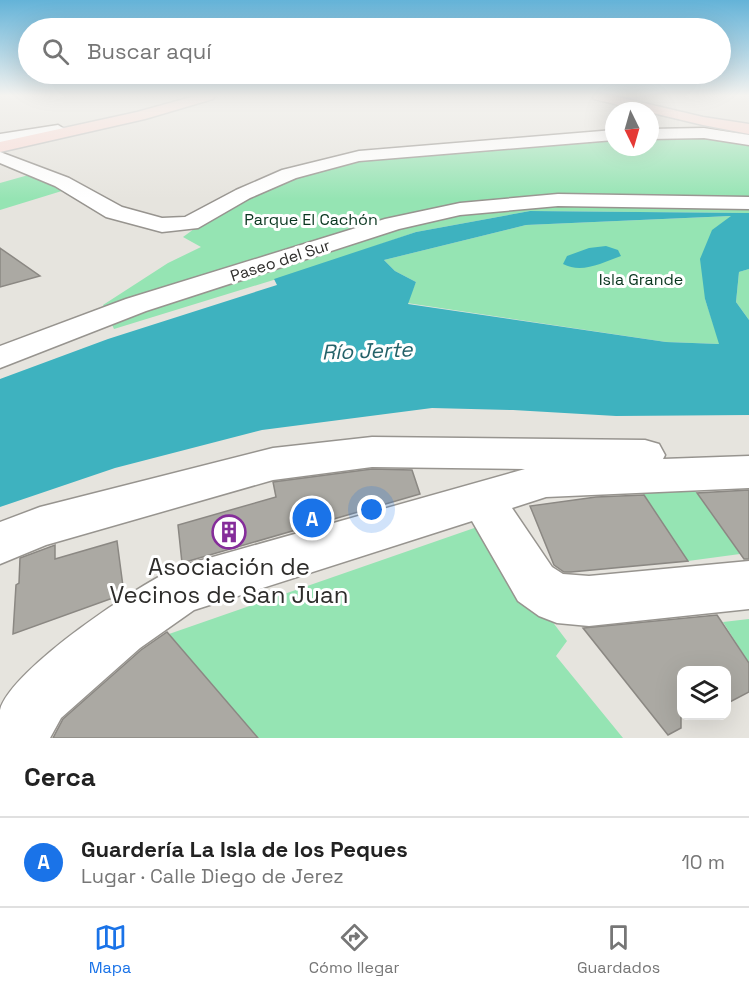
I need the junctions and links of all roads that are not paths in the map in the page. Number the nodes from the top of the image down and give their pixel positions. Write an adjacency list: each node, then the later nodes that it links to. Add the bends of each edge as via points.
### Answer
1 (57, 130): 6 (street)
2 (76, 130): 6 (street, via 10,153)
3 (659, 134): 5 (street, via 704,133)
4 (605, 136): 6 (street, via 359,156 289,174 199,219 176,225 114,212)
5 (749, 140)
6 (2, 149)
7 (749, 203): 8 (street, Paseo del Sur, via 558,200 460,209 393,224 136,305)
8 (0, 358)
9 (749, 457): 12 (street, via 372,452 273,465 40,527)
10 (749, 472): 11 (street, via 546,480)
11 (482, 499): 13 (street, via 535,584 557,598 589,601); 14 (street, via 181,590 121,629 41,698)
12 (0, 543)
13 (749, 585)
14 (17, 738)

